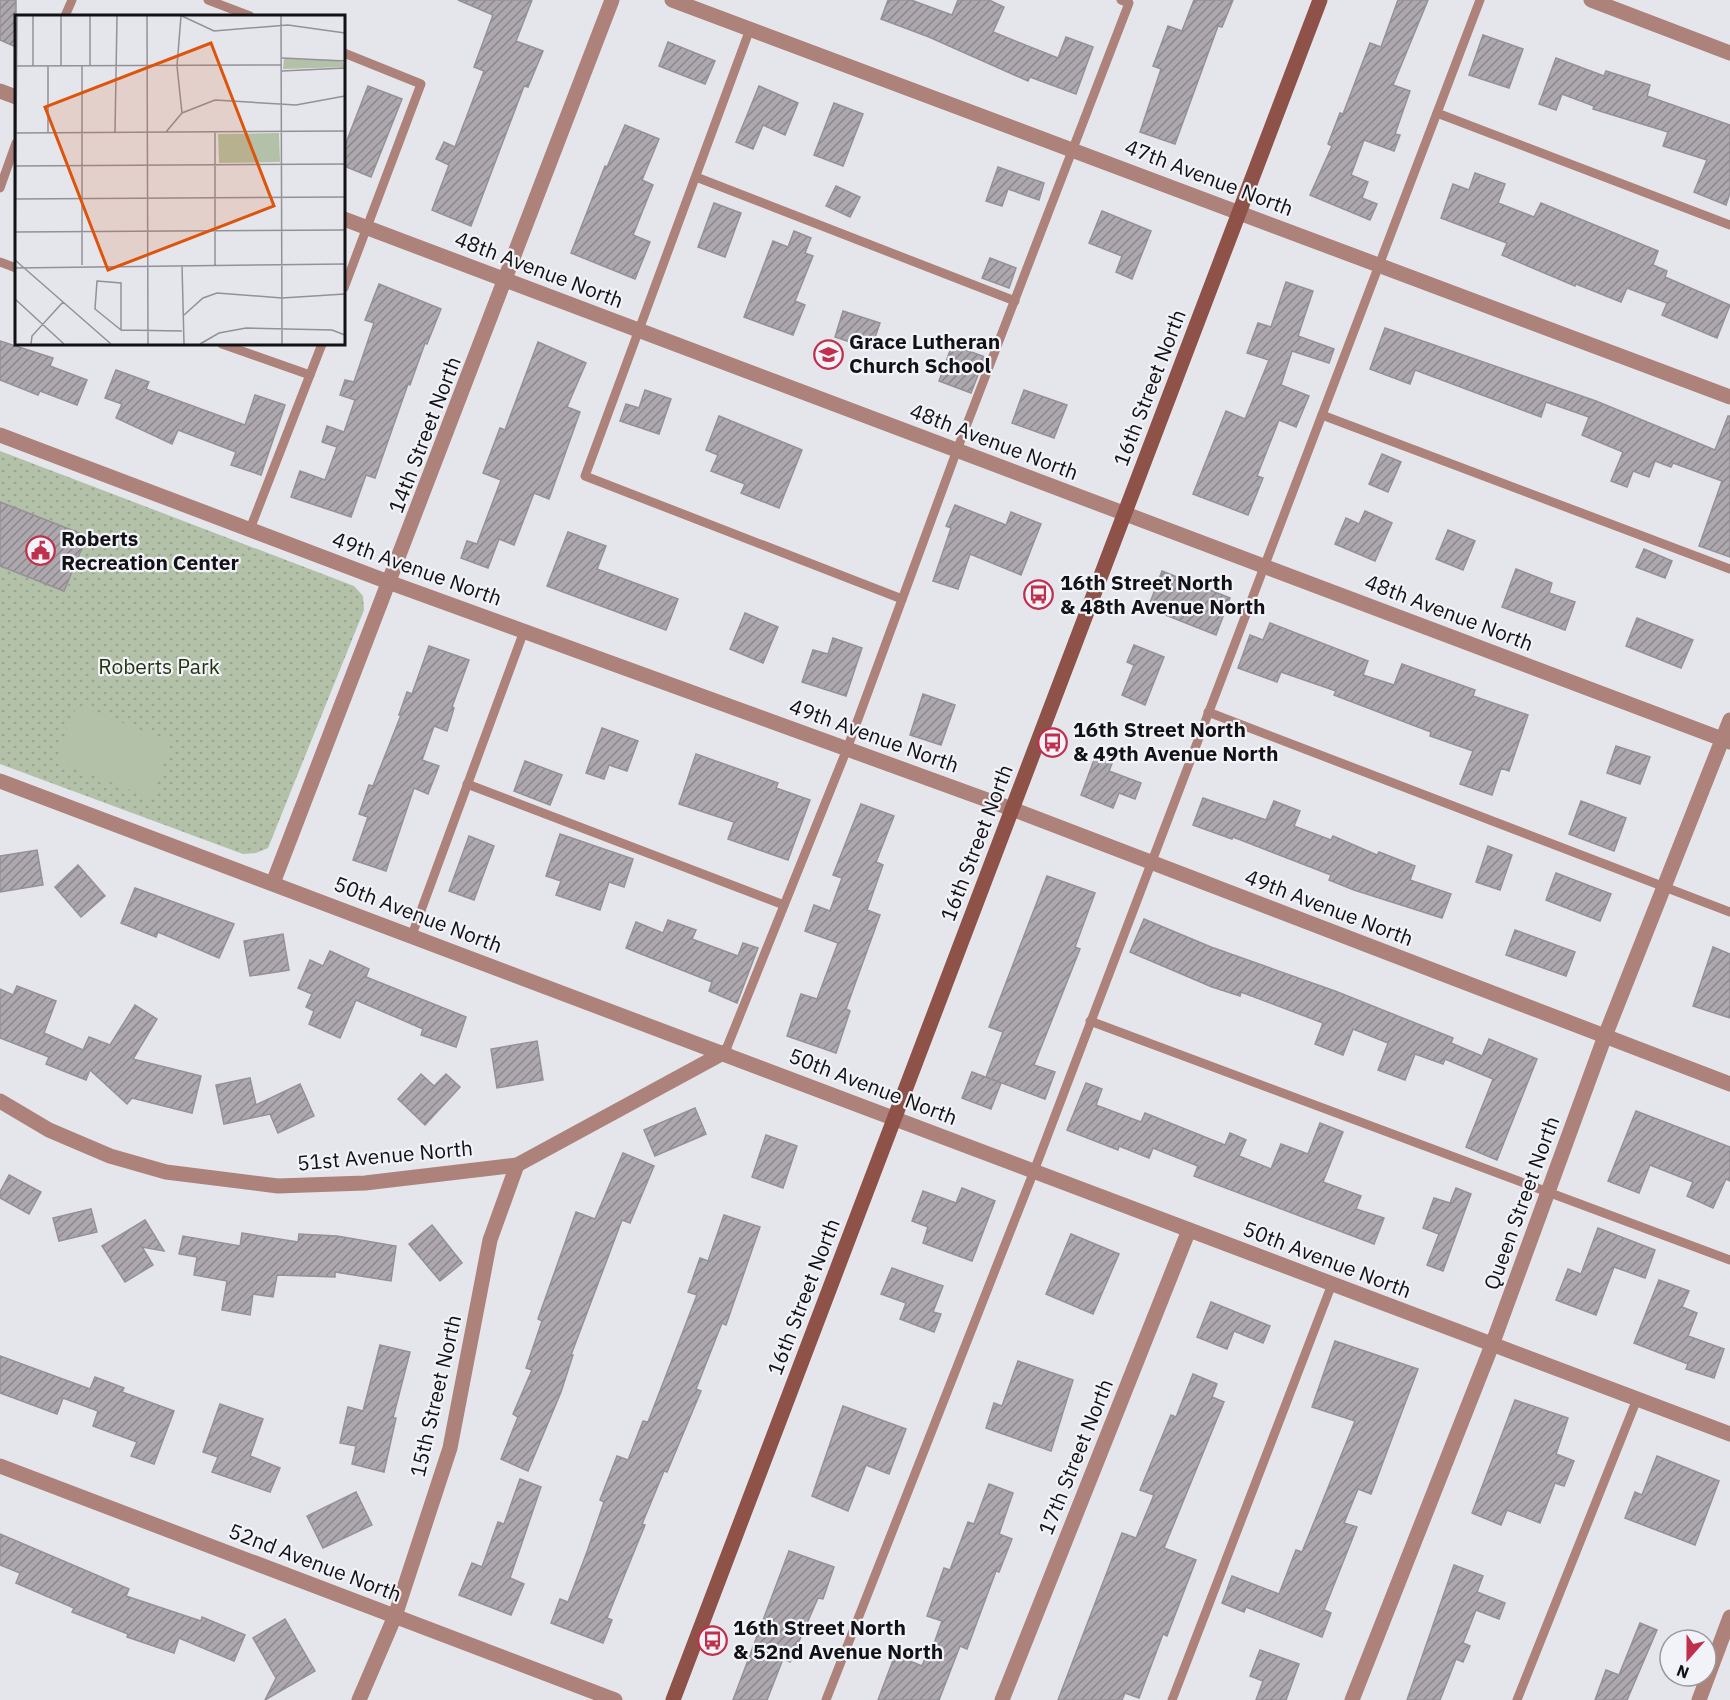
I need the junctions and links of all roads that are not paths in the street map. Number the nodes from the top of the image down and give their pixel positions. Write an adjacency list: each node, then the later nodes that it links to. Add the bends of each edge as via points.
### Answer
1 (72, 0): 9 (lane)
2 (208, 0): 10 (lane)
3 (612, 0): 28 (street, 14th Street North)
4 (672, 0): 11 (street, 47th Avenue North)
5 (1121, 0): 18 (lane, via 1129,3)
6 (1320, 0): 21 (street, 16th Street North)
7 (1480, 0): 16 (lane)
8 (1591, 0): 13 (street)
9 (65, 15)
10 (247, 15)
11 (750, 29): 18 (street, 47th Avenue North); 19 (lane)
12 (345, 53): 24 (lane, via 421,84)
13 (1730, 53)
14 (0, 91): 15 (street)
15 (15, 97)
16 (1437, 113): 23 (lane); 26 (lane)
17 (15, 146): 20 (lane)
18 (1074, 150): 21 (street, 47th Avenue North); 30 (lane)
19 (696, 177): 30 (lane); 31 (lane)
20 (0, 188)
21 (1239, 212): 26 (street, 47th Avenue North); 39 (street, 16th Street North)
22 (345, 219): 24 (street, 48th Avenue North)
23 (1730, 225)
24 (367, 228): 28 (street, 48th Avenue North); 29 (lane)
25 (0, 262): 27 (lane)
26 (1378, 264): 35 (street, 47th Avenue North); 36 (lane)
27 (15, 268)
28 (506, 280): 31 (street, 48th Avenue North); 43 (street, 14th Street North)
29 (345, 285)
30 (1015, 301): 38 (lane)
31 (639, 330): 38 (street, 48th Avenue North); 44 (lane, via 585,476)
32 (225, 345): 34 (lane)
33 (322, 345): 34 (lane)
34 (310, 375): 40 (lane)
35 (1730, 397)
36 (1322, 415): 41 (lane); 42 (lane)
37 (0, 435): 40 (street, 49th Avenue North)
38 (957, 450): 39 (street, 48th Avenue North); 44 (lane)
39 (1125, 513): 41 (street, 48th Avenue North); 52 (street, 16th Street North)
40 (250, 529): 43 (street, 49th Avenue North)
41 (1264, 566): 46 (lane); 48 (street, 48th Avenue North)
42 (1730, 569)
43 (391, 583): 45 (street, 49th Avenue North); 54 (street, 14th Street North)
44 (902, 599): 49 (lane)
45 (524, 631): 49 (street, 49th Avenue North); 51 (lane)
46 (1208, 712): 53 (lane); 55 (lane)
47 (1730, 720): 48 (street, Queen Street North)
48 (1726, 741): 55 (street, Queen Street North)
49 (847, 749): 52 (street, 49th Avenue North); 56 (lane)
50 (0, 781): 54 (street, 50th Avenue North)
51 (467, 784): 56 (lane); 58 (lane)
52 (1012, 809): 53 (street, 49th Avenue North); 64 (street, 16th Street North)
53 (1151, 862): 59 (lane); 60 (street, 49th Avenue North)
54 (273, 883): 58 (street, 50th Avenue North)
55 (1664, 887): 57 (lane); 60 (street, Queen Street North)
56 (784, 905): 61 (lane)
57 (1730, 912)
58 (412, 935): 61 (street, 50th Avenue North)
59 (1090, 1021): 66 (lane); 67 (lane)
60 (1605, 1036): 62 (street, 49th Avenue North); 67 (street, Queen Street North)
61 (725, 1053): 64 (street, 50th Avenue North); 65 (street, 51st Avenue North)
62 (1730, 1084)
63 (0, 1101): 65 (street, 51st Avenue North, via 49,1130 110,1156 166,1172 278,1186 365,1183)
64 (895, 1117): 66 (street, 50th Avenue North); 79 (street, 16th Street North)
65 (517, 1165): 75 (street, 15th Street North, via 490,1240 450,1448)
66 (1034, 1171): 68 (street, 50th Avenue North); 80 (lane)
67 (1548, 1191): 69 (lane); 71 (street, Queen Street North)
68 (1189, 1230): 70 (street, 50th Avenue North); 81 (street, 17th Street North)
69 (1730, 1260)
70 (1332, 1284): 71 (street, 50th Avenue North); 82 (lane)
71 (1492, 1345): 72 (street, 50th Avenue North); 83 (street, Queen Street North)
72 (1637, 1399): 73 (street, 50th Avenue North); 84 (lane)
73 (1730, 1434)
74 (0, 1466): 75 (street, 52nd Avenue North)
75 (395, 1616): 77 (street, 15th Street North); 78 (street, 52nd Avenue North)
76 (1730, 1617): 85 (street)
77 (359, 1700)
78 (615, 1700)
79 (673, 1700)
80 (826, 1700)
81 (1002, 1700)
82 (1172, 1700)
83 (1352, 1700)
84 (1517, 1700)
85 (1699, 1700)

